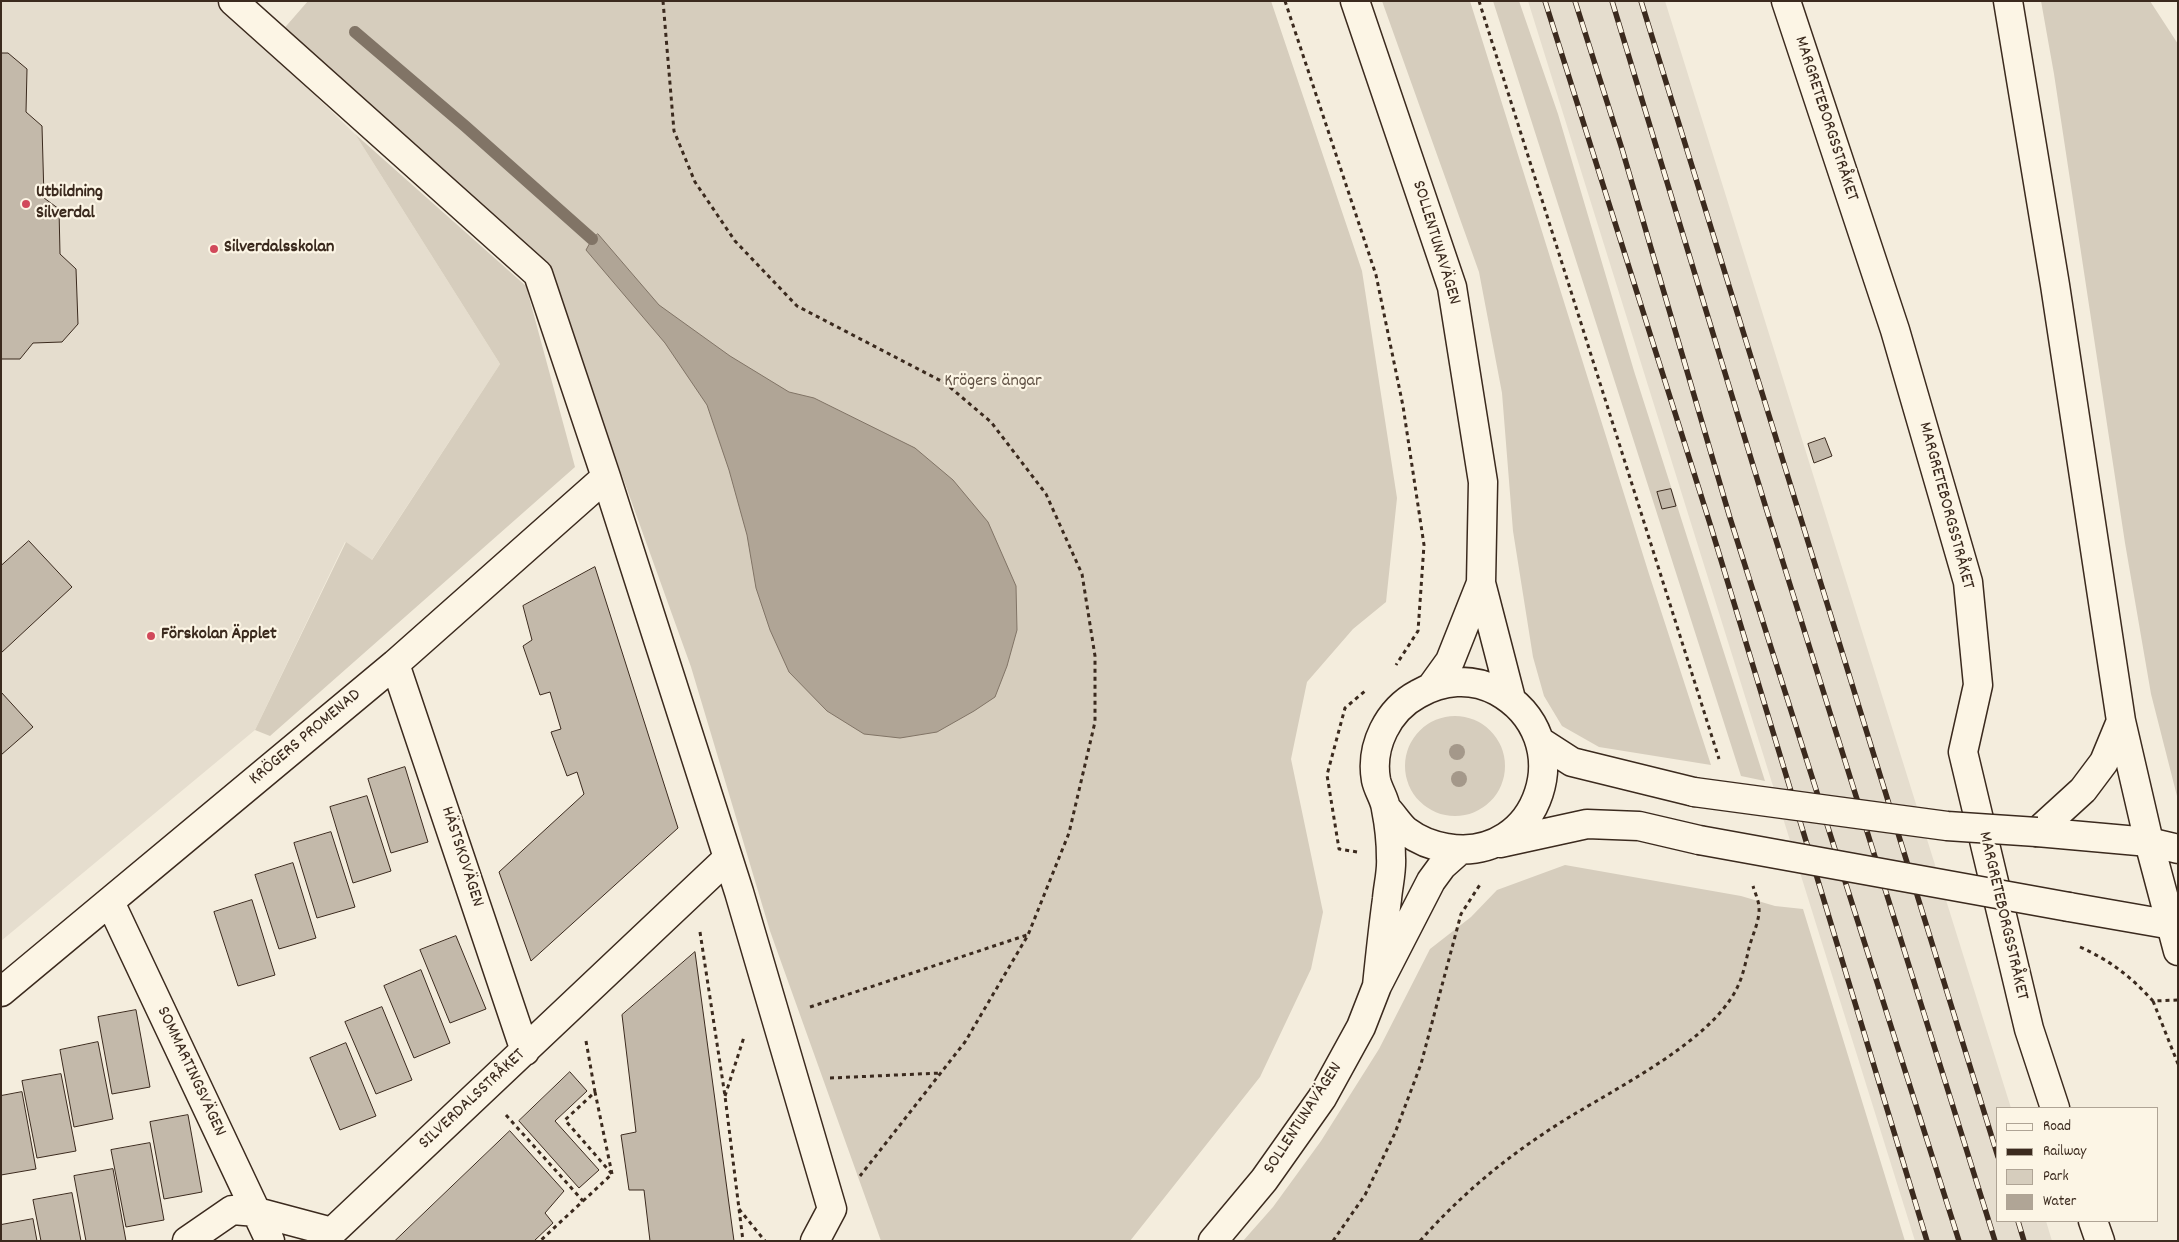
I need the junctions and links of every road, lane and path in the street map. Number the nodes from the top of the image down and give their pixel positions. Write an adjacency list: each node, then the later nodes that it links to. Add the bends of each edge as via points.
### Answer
1 (233, 1): 8 (main road, via 538,274)
2 (663, 1): 31 (path, via 674,131 696,182 735,241 797,306 945,384 991,422 1046,494 1082,574 1095,656 1095,722 1070,833)
3 (1285, 1): 11 (path, via 1376,275 1403,406 1424,545 1418,631)
4 (1355, 1): 9 (main road, SOLLENTUNAVÄGEN, via 1452,287 1482,482)
5 (1479, 1): 17 (path)
6 (1786, 1): 45 (main road, MARGRETEBORGSSTRÅKET, via 1895,330 1968,582 1978,685 1963,752 2029,1030)
7 (2008, 1): 15 (main road, via 2055,285)
8 (606, 477): 10 (main road, KRÖGERS PROMENAD); 25 (main road)
9 (1481, 583): 13 (main road, SOLLENTUNAVÄGEN, via 1450,661); 14 (main road, SOLLENTUNAVÄGEN)
10 (395, 664): 28 (main road, KRÖGERS PROMENAD); 40 (main road, HÄSTSKOVÄGEN)
11 (1394, 668)
12 (1373, 685): 23 (path, via 1345,708 1326,775 1338,849)
13 (1432, 686): 14 (main road, SOLLENTUNAVÄGEN, via 1462,681 1488,686); 18 (main road, SOLLENTUNAVÄGEN, via 1406,700 1387,722 1377,750 1376,780)
14 (1511, 699): 16 (main road, SOLLENTUNAVÄGEN, via 1529,718)
15 (2120, 721): 19 (main road, via 2104,762 2083,790); 20 (main road)
16 (1541, 742): 19 (main road, bridge, via 1572,762 1694,792 1947,826); 21 (main road, SOLLENTUNAVÄGEN, via 1544,767 1540,792 1529,815 1511,833)
17 (1720, 762)
18 (1386, 808): 24 (main road, SOLLENTUNAVÄGEN, via 1406,830 1431,845); 34 (main road, SOLLENTUNAVÄGEN, via 1391,859)
19 (2037, 832): 20 (main road)
20 (2149, 842): 22 (main road); 29 (main road)
21 (1489, 845): 24 (main road, SOLLENTUNAVÄGEN); 29 (main road, bridge, via 1587,824 1640,826 1699,840)
22 (2178, 849)
23 (1349, 850)
24 (1460, 850): 34 (main road, SOLLENTUNAVÄGEN, via 1431,881)
25 (728, 859): 38 (main road); 40 (main road, SILVERDALSSTRÅKET)
26 (1482, 881): 60 (path, via 1461,914 1421,1064 1395,1133 1365,1195)
27 (1752, 881): 61 (path, via 1759,909 1737,988 1718,1015 1682,1046 1546,1132 1493,1170 1447,1211)
28 (110, 902): 35 (main road, KRÖGERS PROMENAD); 51 (main road, SOMMARTINGSVÄGEN)
29 (2174, 925): 33 (main road)
30 (700, 929): 49 (path)
31 (1028, 935): 38 (path); 42 (path, via 965,1042)
32 (2073, 943): 37 (path, via 2104,958 2131,978)
33 (2178, 951)
34 (1377, 986): 59 (main road, SOLLENTUNAVÄGEN, via 1361,1027 1322,1098 1264,1180)
35 (1, 992)
36 (2178, 1000): 37 (path)
37 (2152, 1001): 41 (path)
38 (776, 1018): 43 (main road)
39 (584, 1036): 44 (path)
40 (525, 1051): 51 (main road, SILVERDALSSTRÅKET, via 332,1232)
41 (2178, 1064)
42 (942, 1073): 43 (path); 50 (path)
43 (794, 1080): 50 (main road)
44 (595, 1092): 47 (path); 47 (path, via 565,1120)
45 (2055, 1107)
46 (502, 1112): 48 (path)
47 (612, 1174): 48 (path)
48 (583, 1201): 55 (path)
49 (739, 1209): 56 (path); 57 (path)
50 (832, 1210): 58 (main road)
51 (257, 1212): 53 (main road, SILVERDALSSTRÅKET, via 232,1210); 54 (main road, SOMMARTINGSVÄGEN)
52 (2093, 1222): 62 (main road)
53 (187, 1241)
54 (270, 1241)
55 (540, 1241)
56 (743, 1241)
57 (765, 1241)
58 (816, 1241)
59 (1213, 1241)
60 (1333, 1241)
61 (1420, 1241)
62 (2100, 1241)

